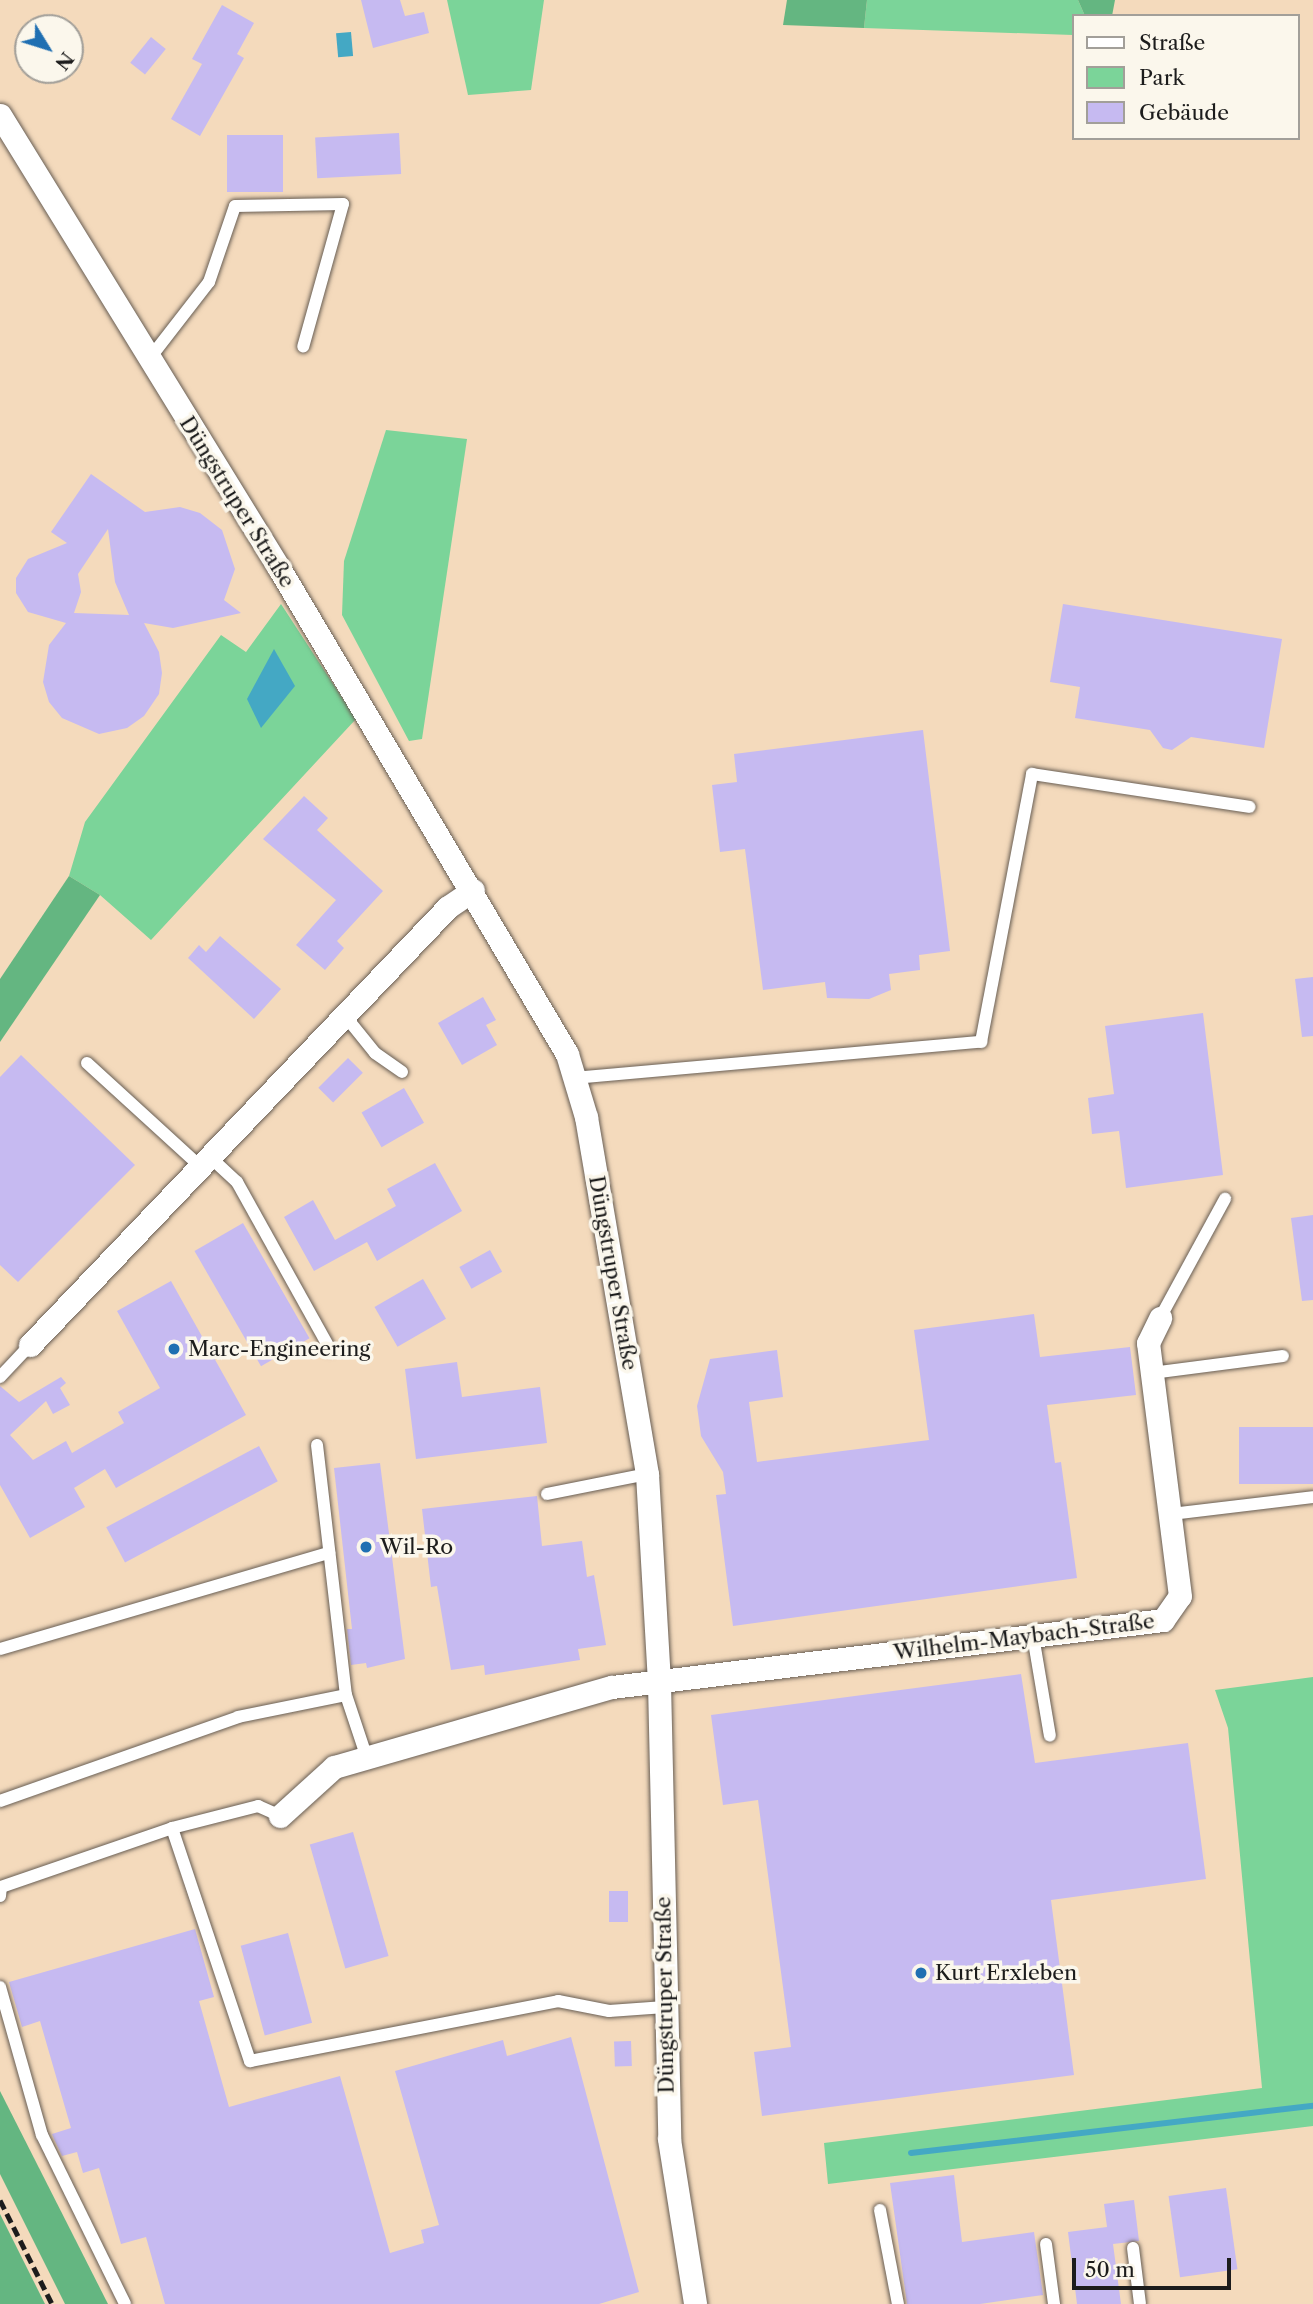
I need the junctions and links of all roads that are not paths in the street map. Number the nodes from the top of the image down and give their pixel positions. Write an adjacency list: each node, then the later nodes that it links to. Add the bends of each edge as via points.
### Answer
1 (0, 115): 3 (street, Düngstruper Straße)
2 (303, 347): 3 (lane, via 343,204 234,206 209,282)
3 (150, 358): 5 (street, Düngstruper Straße)
4 (1250, 807): 9 (lane, via 1032,774 981,1042)
5 (473, 890): 6 (street, via 448,906); 9 (street, Düngstruper Straße, via 567,1054)
6 (346, 1017): 8 (lane, via 375,1053); 10 (street)
7 (87, 1063): 10 (lane)
8 (402, 1072)
9 (574, 1078): 19 (street, Düngstruper Straße, via 591,1142)
10 (205, 1162): 13 (street); 14 (lane, via 237,1182)
11 (1225, 1199): 12 (lane)
12 (1160, 1318): 16 (street, Wilhelm-Maybach-Straße, via 1149,1343)
13 (30, 1345): 17 (lane)
14 (330, 1349)
15 (1283, 1356): 16 (lane)
16 (1152, 1373): 22 (street, Wilhelm-Maybach-Straße)
17 (0, 1377)
18 (317, 1445): 23 (lane)
19 (647, 1474): 20 (lane); 26 (street, Düngstruper Straße)
20 (547, 1494)
21 (1313, 1497): 22 (lane)
22 (1171, 1514): 24 (street, Wilhelm-Maybach-Straße, via 1180,1596 1163,1620)
23 (329, 1553): 25 (lane); 27 (lane)
24 (1033, 1636): 26 (street, Wilhelm-Maybach-Straße); 28 (lane)
25 (0, 1649)
26 (659, 1684): 29 (street, via 612,1687); 35 (street, Düngstruper Straße)
27 (346, 1695): 29 (lane); 30 (lane, via 237,1717)
28 (1050, 1736)
29 (367, 1758): 31 (street, via 334,1767)
30 (0, 1801)
31 (281, 1816): 32 (lane, via 258,1806)
32 (172, 1828): 33 (lane, via 1,1887); 35 (lane, via 250,2061 558,2001 609,2011)
33 (0, 1896)
34 (0, 1987): 39 (lane, via 42,2136)
35 (665, 2007): 40 (street, Düngstruper Straße, via 669,2139)
36 (880, 2210): 41 (lane)
37 (1046, 2244): 42 (lane)
38 (1133, 2248): 43 (lane)
39 (125, 2304)
40 (695, 2304)
41 (898, 2304)
42 (1054, 2304)
43 (1140, 2304)

